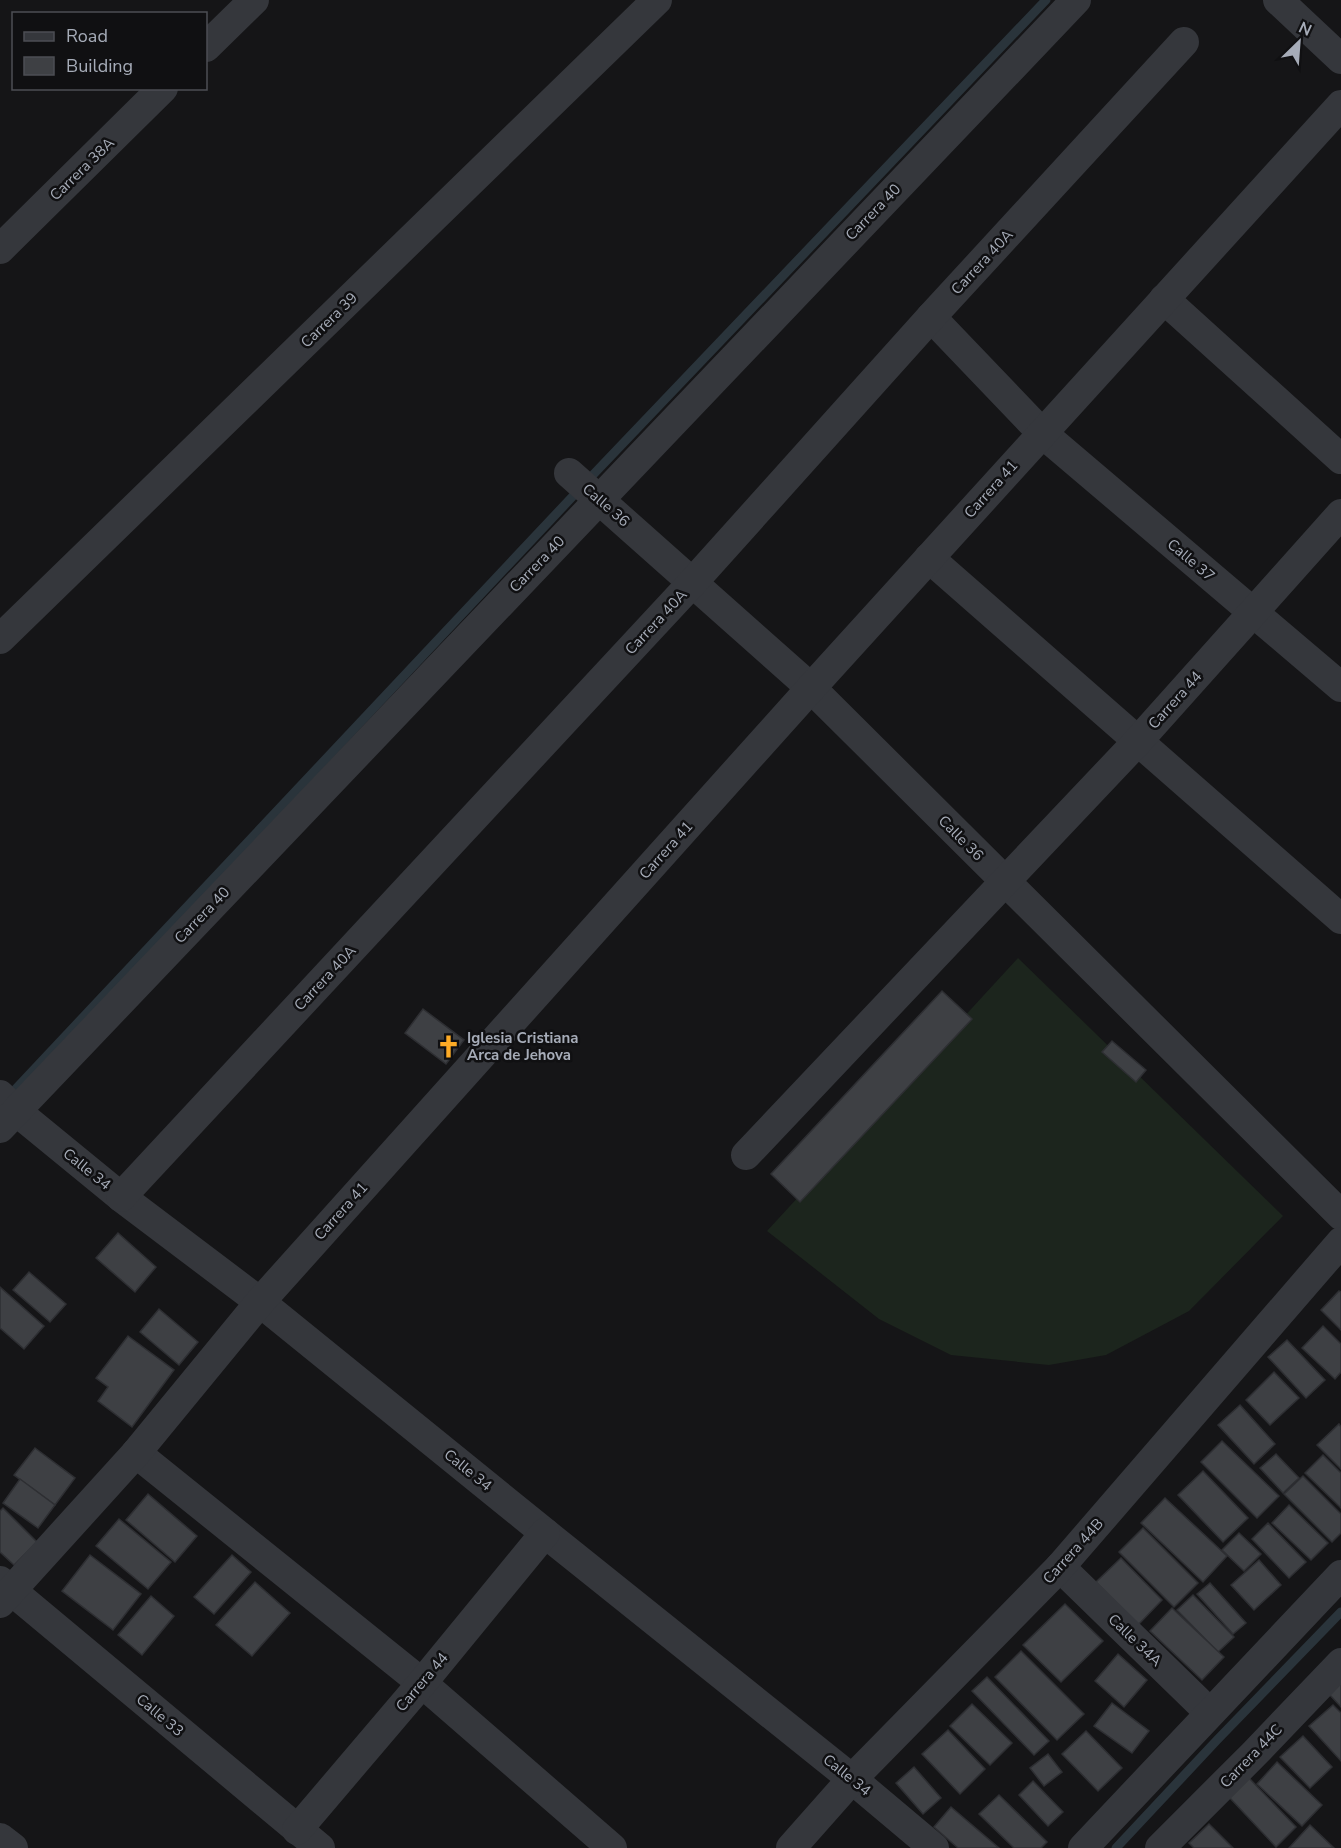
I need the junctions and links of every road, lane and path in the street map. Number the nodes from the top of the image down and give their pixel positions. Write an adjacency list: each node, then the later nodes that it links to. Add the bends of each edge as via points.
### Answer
1 (254, 0): 6 (street)
2 (657, 0): 20 (street, Carrera 39)
3 (1076, 0): 15 (street, Carrera 40)
4 (1278, 0): 7 (street)
5 (1184, 42): 12 (street, Carrera 40A)
6 (207, 46)
7 (1341, 59)
8 (162, 90): 10 (street, Carrera 38A)
9 (1341, 105): 11 (street, Carrera 41)
10 (0, 249)
11 (1164, 299): 13 (street, Carrera 41); 14 (street)
12 (931, 317): 13 (street, Calle 37); 18 (street, Carrera 40A)
13 (1042, 433): 17 (street, Carrera 41); 19 (street, Calle 37)
14 (1341, 459)
15 (583, 485): 18 (street, Calle 36); 26 (street, Carrera 40)
16 (1341, 514): 19 (street, Carrera 44)
17 (929, 558): 22 (street, Carrera 41); 23 (street)
18 (693, 582): 22 (street, Calle 36); 28 (street, Carrera 40A)
19 (1253, 614): 21 (street, Calle 37); 23 (street, Carrera 44)
20 (0, 639)
21 (1341, 687)
22 (811, 688): 24 (street, Calle 36); 31 (street, Carrera 41)
23 (1138, 741): 24 (street, Carrera 44); 25 (street)
24 (1006, 882): 27 (street, Carrera 44); 29 (street, Calle 36)
25 (1341, 919)
26 (7, 1110): 28 (street, Calle 34)
27 (746, 1155)
28 (121, 1197): 31 (street, Calle 34)
29 (1341, 1215)
30 (1341, 1242): 34 (street, Carrera 44B)
31 (260, 1302): 32 (street, Carrera 41); 33 (street, Calle 34)
32 (136, 1453): 36 (street, Carrera 41); 38 (street)
33 (545, 1533): 38 (street, Carrera 44); 40 (street, Calle 34)
34 (1060, 1567): 39 (street, Calle 34A); 40 (street, Carrera 44B)
35 (1341, 1575): 39 (street)
36 (4, 1591): 41 (street, Calle 33)
37 (1341, 1663): 49 (street, Carrera 44C)
38 (422, 1683): 41 (street, Carrera 44); 45 (street)
39 (1210, 1713): 48 (street)
40 (852, 1779): 46 (street, Carrera 44B); 47 (street, Calle 34)
41 (297, 1830): 44 (street, Calle 33)
42 (0, 1838): 43 (street)
43 (14, 1848)
44 (320, 1848)
45 (612, 1848)
46 (791, 1848)
47 (934, 1848)
48 (1083, 1848)
49 (1160, 1848)

